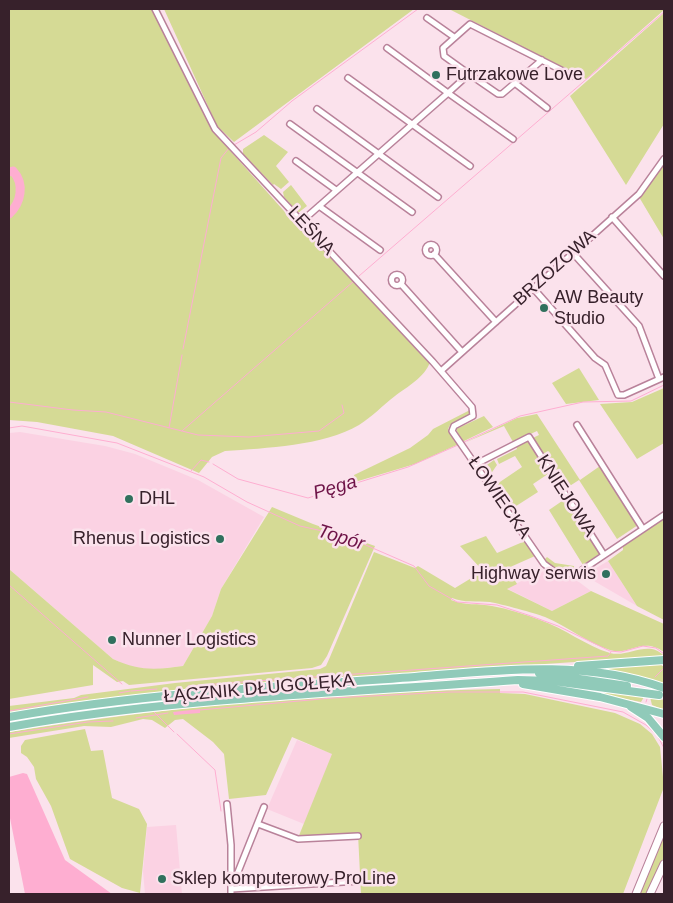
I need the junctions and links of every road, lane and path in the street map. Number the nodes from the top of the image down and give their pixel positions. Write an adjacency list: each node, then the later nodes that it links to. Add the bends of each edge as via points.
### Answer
1 (155, 9): 26 (street, LEŚNA, via 216,129)
2 (427, 18): 3 (street)
3 (454, 37): 5 (street, via 470,24); 6 (street, via 443,48 443,53)
4 (386, 48): 10 (street)
5 (542, 60): 7 (street); 9 (street)
6 (469, 74): 9 (street, via 498,94); 10 (street)
7 (573, 76)
8 (348, 78): 14 (street)
9 (516, 84): 11 (street)
10 (448, 92): 14 (street); 15 (street)
11 (547, 108)
12 (317, 109): 16 (street)
13 (290, 124): 20 (street)
14 (412, 124): 16 (street); 19 (street)
15 (513, 139)
16 (377, 153): 20 (street); 22 (street)
17 (664, 159): 25 (street, BRZOZOWA, via 638,194)
18 (296, 161): 21 (street)
19 (470, 166)
20 (356, 172): 21 (street); 24 (street)
21 (336, 190): 23 (street)
22 (438, 197)
23 (319, 206): 26 (street); 27 (street)
24 (412, 212)
25 (612, 217): 28 (street, BRZOZOWA); 30 (street)
26 (302, 221): 35 (street, LEŚNA)
27 (380, 250)
28 (572, 252): 32 (street, BRZOZOWA); 36 (street, via 639,326)
29 (434, 254): 33 (street)
30 (664, 276)
31 (401, 284): 34 (street)
32 (533, 288): 33 (street, BRZOZOWA); 36 (street, via 602,362 620,395)
33 (496, 322): 34 (street, BRZOZOWA)
34 (462, 352): 35 (street, BRZOZOWA)
35 (440, 371): 38 (street, LEŚNA, via 474,411 471,418)
36 (662, 378)
37 (577, 425): 41 (street)
38 (452, 429): 39 (street, ŁOWIECKA)
39 (476, 464): 42 (street, ŁOWIECKA, via 544,564 556,572 576,574); 42 (street, KNIEJOWA, via 529,437)
40 (664, 515): 41 (street)
41 (643, 529): 42 (street)
42 (604, 555)
43 (664, 660): 44 (main road)
44 (551, 669): 45 (main road); 47 (main road, via 601,672)
45 (510, 672): 48 (main road, via 594,680); 51 (main road, ŁĄCZNIK DŁUGOŁĘKA, via 196,692)
46 (492, 682): 48 (main road, via 553,681); 49 (main road, via 538,686); 52 (main road, ŁĄCZNIK DŁUGOŁĘKA, via 189,702)
47 (664, 688)
48 (662, 696)
49 (623, 703): 50 (main road); 53 (main road, via 648,718)
50 (664, 714)
51 (9, 717)
52 (9, 727)
53 (664, 737)
54 (227, 804): 61 (street)
55 (264, 807): 56 (street)
56 (258, 824): 58 (street, via 298,839); 61 (street)
57 (664, 826): 62 (main road)
58 (358, 836)
59 (664, 864): 63 (main road)
60 (359, 882): 61 (street)
61 (232, 889)
62 (636, 894)
63 (650, 894)

